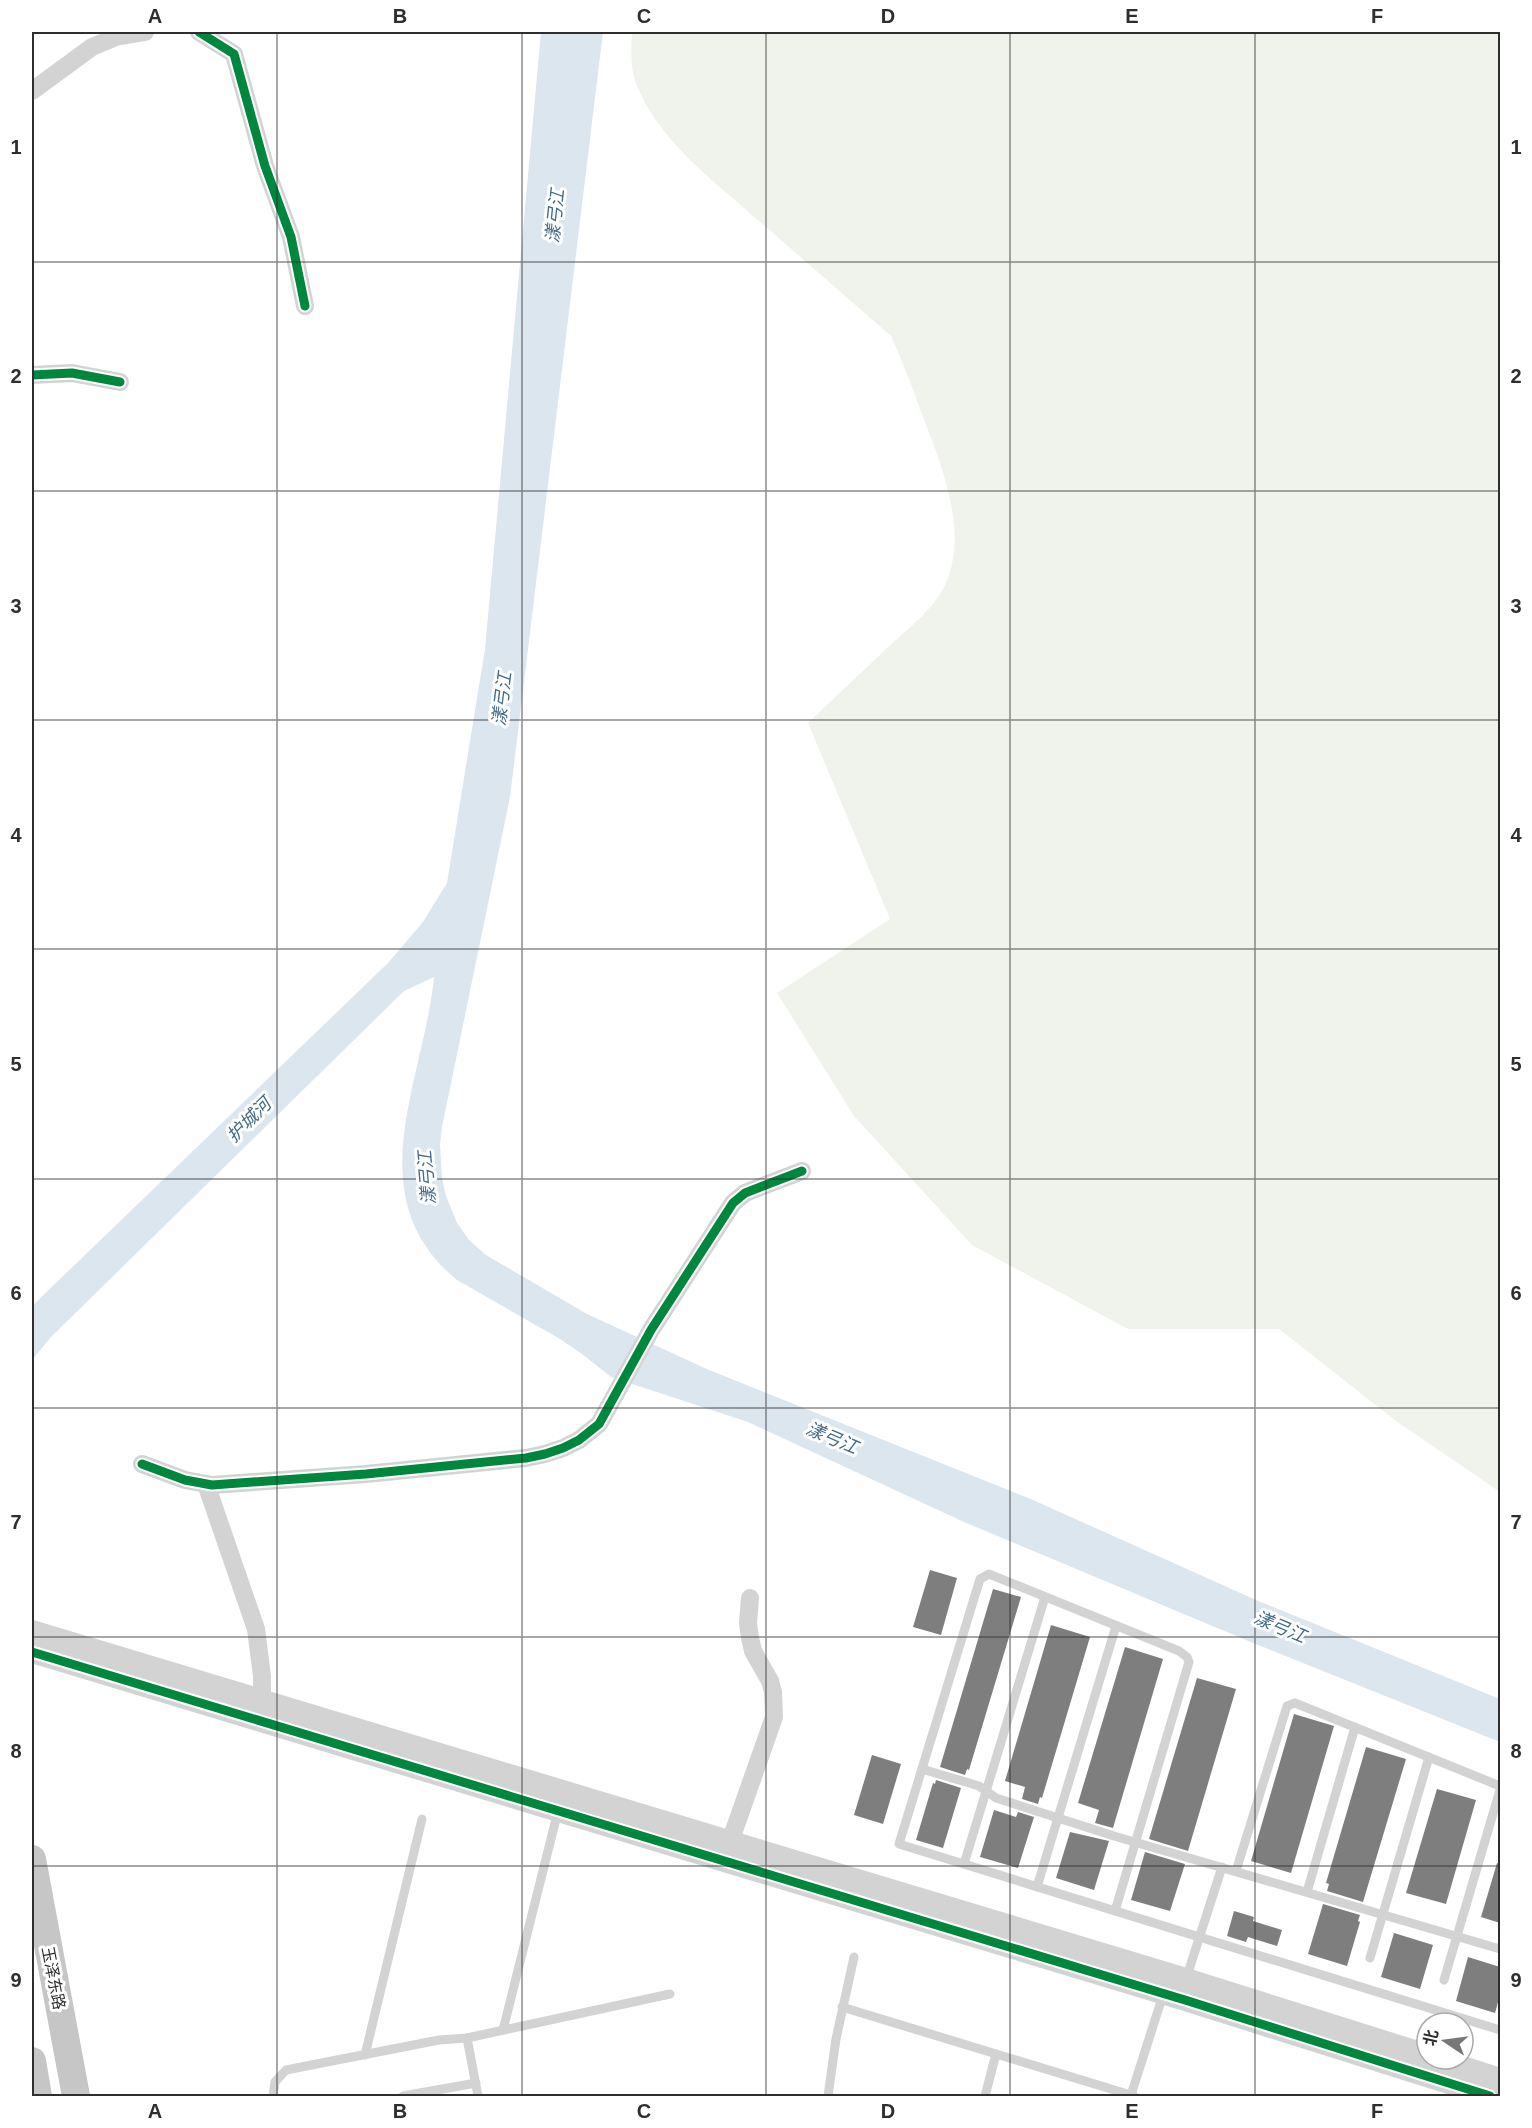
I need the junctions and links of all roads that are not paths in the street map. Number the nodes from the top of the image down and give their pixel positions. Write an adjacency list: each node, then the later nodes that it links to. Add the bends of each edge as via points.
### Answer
1 (146, 32): 3 (street, via 116,37 92,47)
2 (199, 32): 4 (street, via 234,54 265,166 291,237)
3 (32, 92)
4 (305, 306)
5 (32, 375): 6 (street, via 72,373)
6 (120, 382)
7 (802, 1171): 9 (street, via 746,1193 733,1203 651,1330 599,1424 579,1440 545,1454 366,1474)
8 (142, 1464): 9 (street)
9 (206, 1484): 15 (street, via 256,1629)
10 (1045, 1597): 12 (lane); 18 (lane, via 989,1574 980,1579); 20 (lane)
11 (750, 1598): 24 (street, via 750,1638 770,1680 774,1717)
12 (1116, 1626): 22 (lane); 25 (lane, via 1179,1651 1190,1662)
13 (32, 1631): 15 (street)
14 (32, 1652): 21 (street)
15 (262, 1701): 24 (street)
16 (1355, 1727): 17 (lane); 29 (lane, via 1294,1703 1287,1706); 31 (lane)
17 (1429, 1757): 19 (lane); 33 (lane)
18 (922, 1768): 20 (lane); 27 (lane, via 899,1844)
19 (1500, 1788): 34 (lane)
20 (986, 1791): 22 (lane, via 996,1798); 27 (lane)
21 (558, 1811): 41 (street); 44 (lane)
22 (1058, 1818): 25 (lane); 30 (lane)
23 (422, 1819): 49 (lane)
24 (730, 1842): 39 (street)
25 (1136, 1842): 28 (lane); 32 (lane)
26 (32, 1859): 56 (main road, 玉泽东路)
27 (964, 1864): 30 (lane)
28 (1222, 1867): 29 (lane); 35 (lane)
29 (1236, 1871): 31 (lane)
30 (1037, 1887): 32 (lane)
31 (1307, 1892): 33 (lane)
32 (1115, 1911): 35 (lane)
33 (1383, 1914): 34 (lane); 38 (lane)
34 (1458, 1935): 36 (lane); 40 (lane)
35 (1199, 1937): 39 (lane); 45 (lane)
36 (1500, 1949)
37 (855, 1957): 43 (lane)
38 (1370, 1958)
39 (1186, 1979): 47 (street)
40 (1444, 1980)
41 (1163, 1993): 54 (lane); 62 (street)
42 (670, 1994): 44 (lane)
43 (842, 2007): 48 (lane); 60 (lane)
44 (503, 2030): 46 (lane)
45 (1500, 2030)
46 (467, 2038): 49 (lane); 53 (lane)
47 (1415, 2051)
48 (996, 2054): 54 (lane); 61 (lane)
49 (365, 2055): 57 (lane, via 286,2070 275,2082)
50 (32, 2061): 55 (main road)
51 (1475, 2071): 52 (street)
52 (1500, 2079)
53 (476, 2083): 58 (lane); 59 (lane)
54 (1133, 2096)
55 (38, 2097)
56 (76, 2097)
57 (273, 2097)
58 (403, 2097)
59 (478, 2097)
60 (828, 2097)
61 (985, 2097)
62 (1490, 2097)

